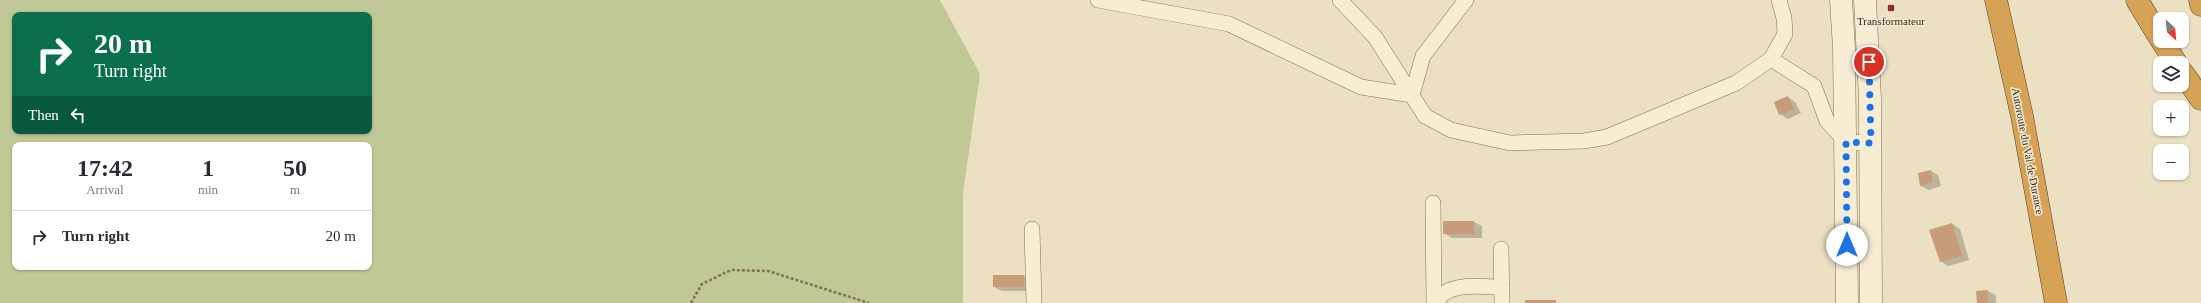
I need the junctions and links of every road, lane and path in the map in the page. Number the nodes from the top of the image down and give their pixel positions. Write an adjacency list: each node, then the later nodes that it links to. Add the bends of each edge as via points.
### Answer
1 (1098, 0): 14 (lane, via 1229,24 1361,87)
2 (1340, 0): 14 (lane, via 1375,37)
3 (1466, 0): 14 (lane, via 1423,56)
4 (1779, 0): 12 (lane, via 1785,34)
5 (1841, 0): 16 (street)
6 (1865, 0): 17 (street)
7 (1996, 0): 29 (highway, Autoroute du Val de Durance, via 2024,123)
8 (2137, 0): 11 (highway)
9 (2200, 0): 10 (highway)
10 (2201, 5)
11 (2153, 26)
12 (1771, 59): 14 (lane, via 1736,83 1607,137 1584,141 1510,143 1451,130 1426,116); 16 (lane, via 1814,86 1828,121)
13 (2189, 82): 15 (highway)
14 (1412, 95)
15 (2201, 100)
16 (1846, 142): 17 (lane); 27 (street)
17 (1871, 143): 28 (street)
18 (1433, 203): 25 (lane)
19 (1032, 229): 24 (lane)
20 (1501, 249): 21 (lane)
21 (1502, 287): 25 (lane, via 1448,290 1439,296); 26 (lane)
22 (691, 303): 23 (path, via 702,284 731,270 768,271)
23 (869, 303)
24 (1034, 303)
25 (1435, 303)
26 (1502, 303)
27 (1847, 303)
28 (1871, 303)
29 (2056, 303)

